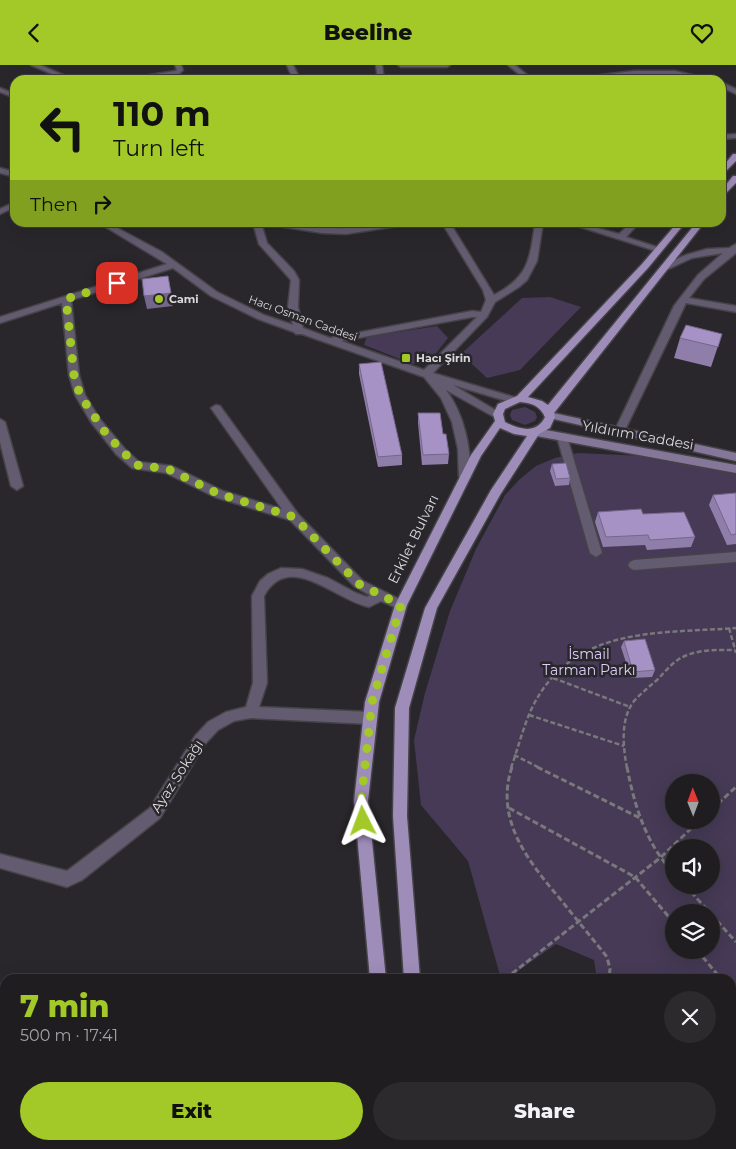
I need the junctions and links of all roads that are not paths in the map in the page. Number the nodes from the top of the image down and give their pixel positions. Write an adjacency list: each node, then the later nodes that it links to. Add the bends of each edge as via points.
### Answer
1 (34, 65): 7 (street)
2 (178, 65): 8 (street, via 180,70 177,73)
3 (400, 65): 4 (street)
4 (447, 65)
5 (511, 65): 9 (street)
6 (687, 66): 12 (street)
7 (59, 75)
8 (161, 75)
9 (524, 75)
10 (618, 75): 11 (street)
11 (686, 75)
12 (703, 75)
13 (736, 156): 14 (main road)
14 (726, 168)
15 (736, 178): 16 (main road)
16 (726, 190)
17 (110, 227): 30 (street, Hacı Osman Caddesi)
18 (258, 227): 38 (street, via 263,244 295,281 293,307)
19 (301, 227): 20 (street, via 346,231)
20 (375, 227)
21 (449, 227): 33 (street)
22 (538, 227): 33 (street, via 529,272 510,290)
23 (587, 227): 27 (street)
24 (631, 227): 27 (street)
25 (678, 227): 28 (main road)
26 (697, 227): 31 (main road)
27 (622, 236): 28 (street)
28 (660, 249): 41 (main road)
29 (734, 250): 31 (street, via 693,255); 34 (street, via 701,277)
30 (173, 265): 32 (street); 38 (street, Hacı Osman Caddesi, via 228,302)
31 (664, 268): 43 (main road)
32 (66, 299): 37 (street); 53 (street, via 74,375 80,395 120,451 136,465 168,469 219,494)
33 (491, 300): 36 (street)
34 (683, 300): 35 (street); 46 (street)
35 (736, 309)
36 (484, 315): 39 (street, via 462,316); 40 (street)
37 (0, 320)
38 (300, 331): 39 (street, Hacı Osman Caddesi)
39 (329, 341): 40 (street, Hacı Osman Caddesi)
40 (426, 374): 41 (street); 44 (street); 51 (street, via 444,394 456,419 464,447)
41 (516, 400): 43 (main road, via 540,404); 44 (main road, via 498,409)
42 (216, 409): 53 (street)
43 (549, 414): 46 (street, Yıldırım Caddesi); 47 (main road, via 546,426)
44 (499, 419): 47 (main road, via 513,431); 51 (main road, Erkilet Bulvarı)
45 (0, 422): 52 (street)
46 (620, 430): 49 (street, Yıldırım Caddesi)
47 (535, 432): 48 (street, Yıldırım Caddesi); 63 (main road, via 495,493 431,608 402,708 400,816)
48 (562, 437): 50 (street, Yıldırım Caddesi); 54 (street)
49 (736, 457)
50 (736, 469)
51 (465, 477): 58 (main road, Erkilet Bulvarı)
52 (18, 486)
53 (294, 517): 57 (street, via 359,584)
54 (596, 553)
55 (736, 557): 56 (street)
56 (634, 565)
57 (380, 595): 58 (street); 59 (street, via 369,602 353,598 333,585 301,572 281,572 270,578 258,596 260,683)
58 (401, 605): 60 (main road, Erkilet Bulvarı)
59 (251, 712): 60 (street, Ayaz Sokağı); 61 (street, Ayaz Sokağı, via 231,716 213,726 155,813 77,875 67,879)
60 (370, 718): 62 (main road, Erkilet Bulvarı, via 361,801)
61 (0, 861)
62 (378, 974)
63 (412, 974)

